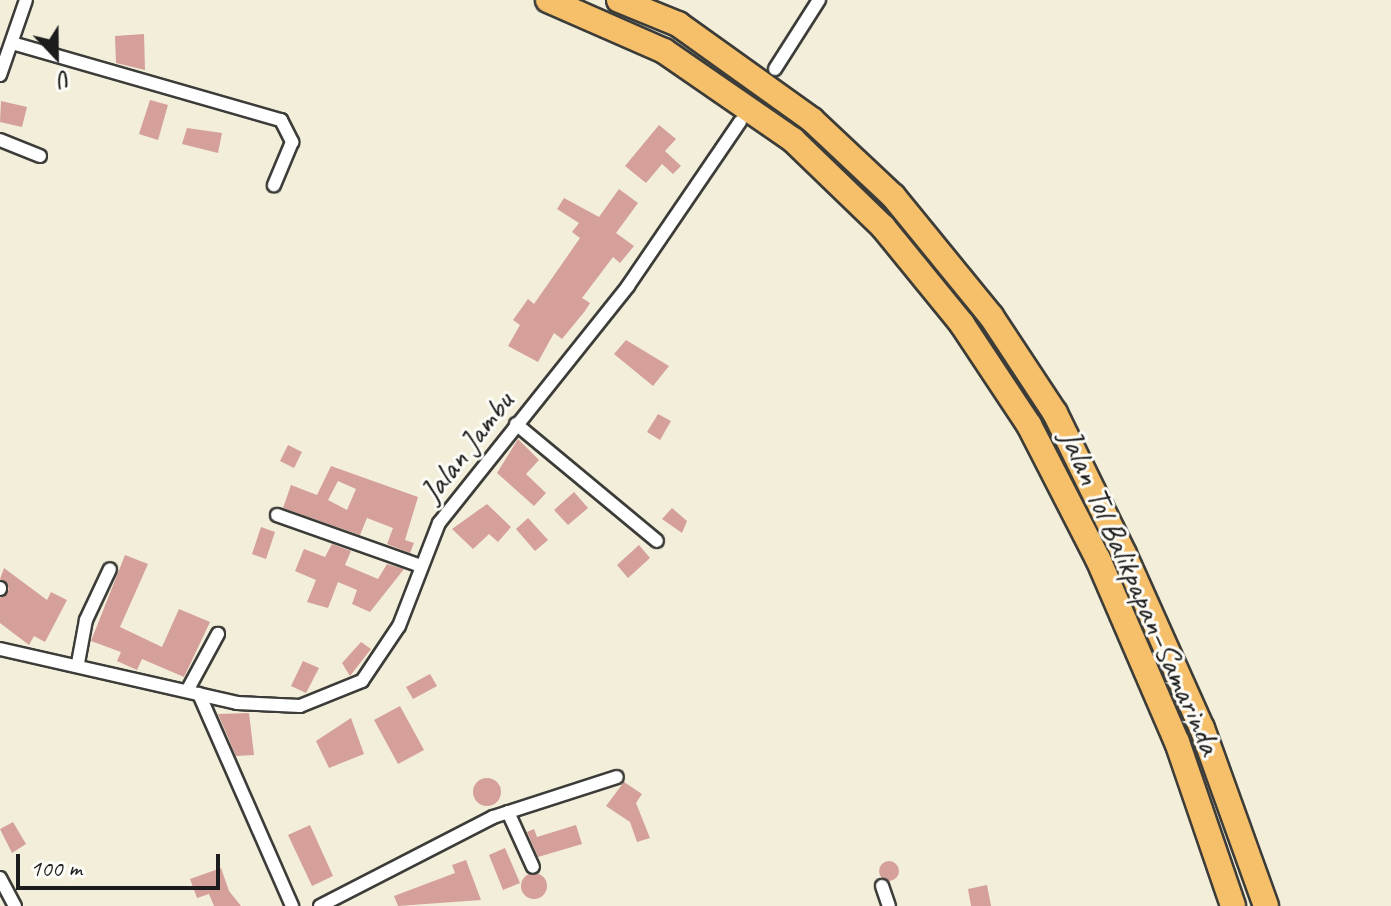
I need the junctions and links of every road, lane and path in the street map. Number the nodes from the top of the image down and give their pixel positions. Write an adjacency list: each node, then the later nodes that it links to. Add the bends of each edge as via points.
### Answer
1 (26, 0): 5 (street)
2 (548, 0): 30 (highway, Jalan Tol Balikpapan–Samarinda, via 664,51 793,140 883,227 962,324 1029,425 1098,559 1177,742)
3 (619, 0): 31 (highway, Jalan Tol Balikpapan–Samarinda, via 678,24 812,120 893,196 991,316 1055,413 1124,554 1202,728)
4 (819, 0): 6 (street)
5 (12, 43): 7 (street); 11 (street, via 287,124 292,142)
6 (775, 69)
7 (0, 75)
8 (740, 122): 12 (street, Jalan Jambu, via 628,286)
9 (0, 140): 10 (street)
10 (40, 156)
11 (274, 185)
12 (516, 424): 14 (street); 15 (street, Jalan Jambu, via 446,512)
13 (277, 515): 15 (street)
14 (657, 541)
15 (421, 566): 20 (street, Jalan Jambu, via 379,663 338,695 300,706)
16 (110, 569): 19 (street, via 86,620)
17 (218, 634): 20 (street)
18 (0, 649): 19 (street, Jalan Jambu)
19 (78, 663): 20 (street, Jalan Jambu)
20 (193, 693): 27 (street)
21 (617, 777): 22 (street)
22 (508, 812): 23 (street); 28 (street)
23 (533, 867)
24 (0, 878): 26 (street)
25 (882, 886): 29 (street)
26 (15, 906)
27 (292, 906)
28 (320, 906)
29 (889, 906)
30 (1233, 906)
31 (1266, 906)

